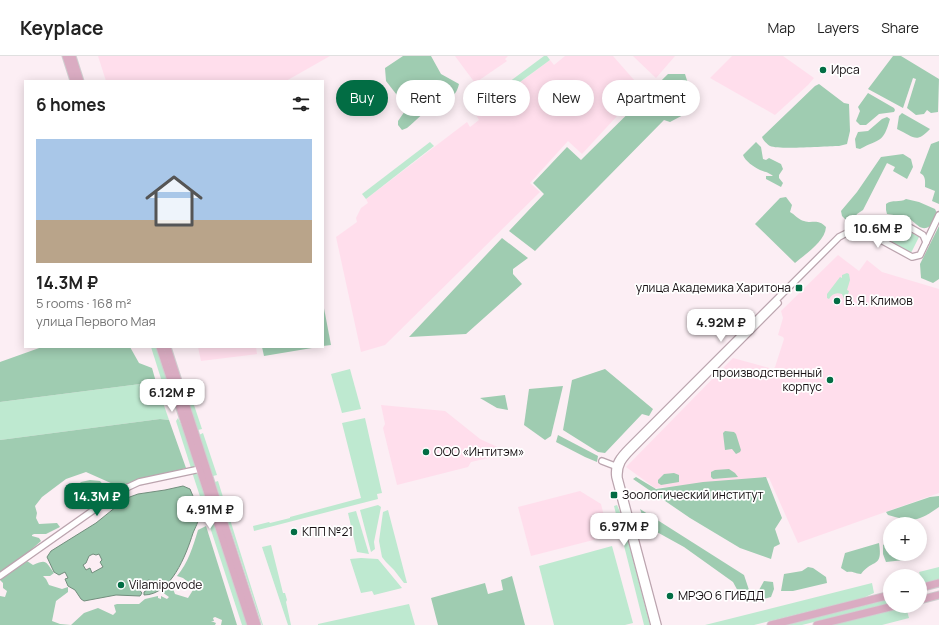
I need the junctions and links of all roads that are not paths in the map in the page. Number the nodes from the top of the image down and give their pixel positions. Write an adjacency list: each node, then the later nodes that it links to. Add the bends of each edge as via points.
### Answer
1 (66, 56): 3 (main road)
2 (72, 56): 4 (main road)
3 (74, 80)
4 (80, 80)
5 (939, 215): 7 (street)
6 (889, 231): 8 (street, via 895,225 902,224); 9 (street, via 883,236); 11 (street, via 888,238)
7 (930, 233): 8 (street); 10 (street)
8 (923, 235): 10 (street)
9 (875, 236): 11 (street); 12 (street, via 856,229 839,237)
10 (926, 242): 11 (street, via 920,255 914,258)
11 (892, 246)
12 (764, 315): 16 (street, via 620,456); 28 (street, via 619,467 619,478)
13 (160, 348): 17 (main road)
14 (167, 348): 26 (main road)
15 (602, 461): 16 (street)
16 (615, 466): 27 (street, via 615,477)
17 (200, 469): 18 (street, via 139,482 122,490); 25 (main road)
18 (0, 576)
19 (939, 583): 20 (main road)
20 (927, 586)
21 (939, 595): 23 (main road)
22 (883, 597): 29 (main road)
23 (927, 598)
24 (883, 609): 30 (main road)
25 (251, 625)
26 (258, 625)
27 (654, 625)
28 (658, 625)
29 (771, 625)
30 (817, 625)

